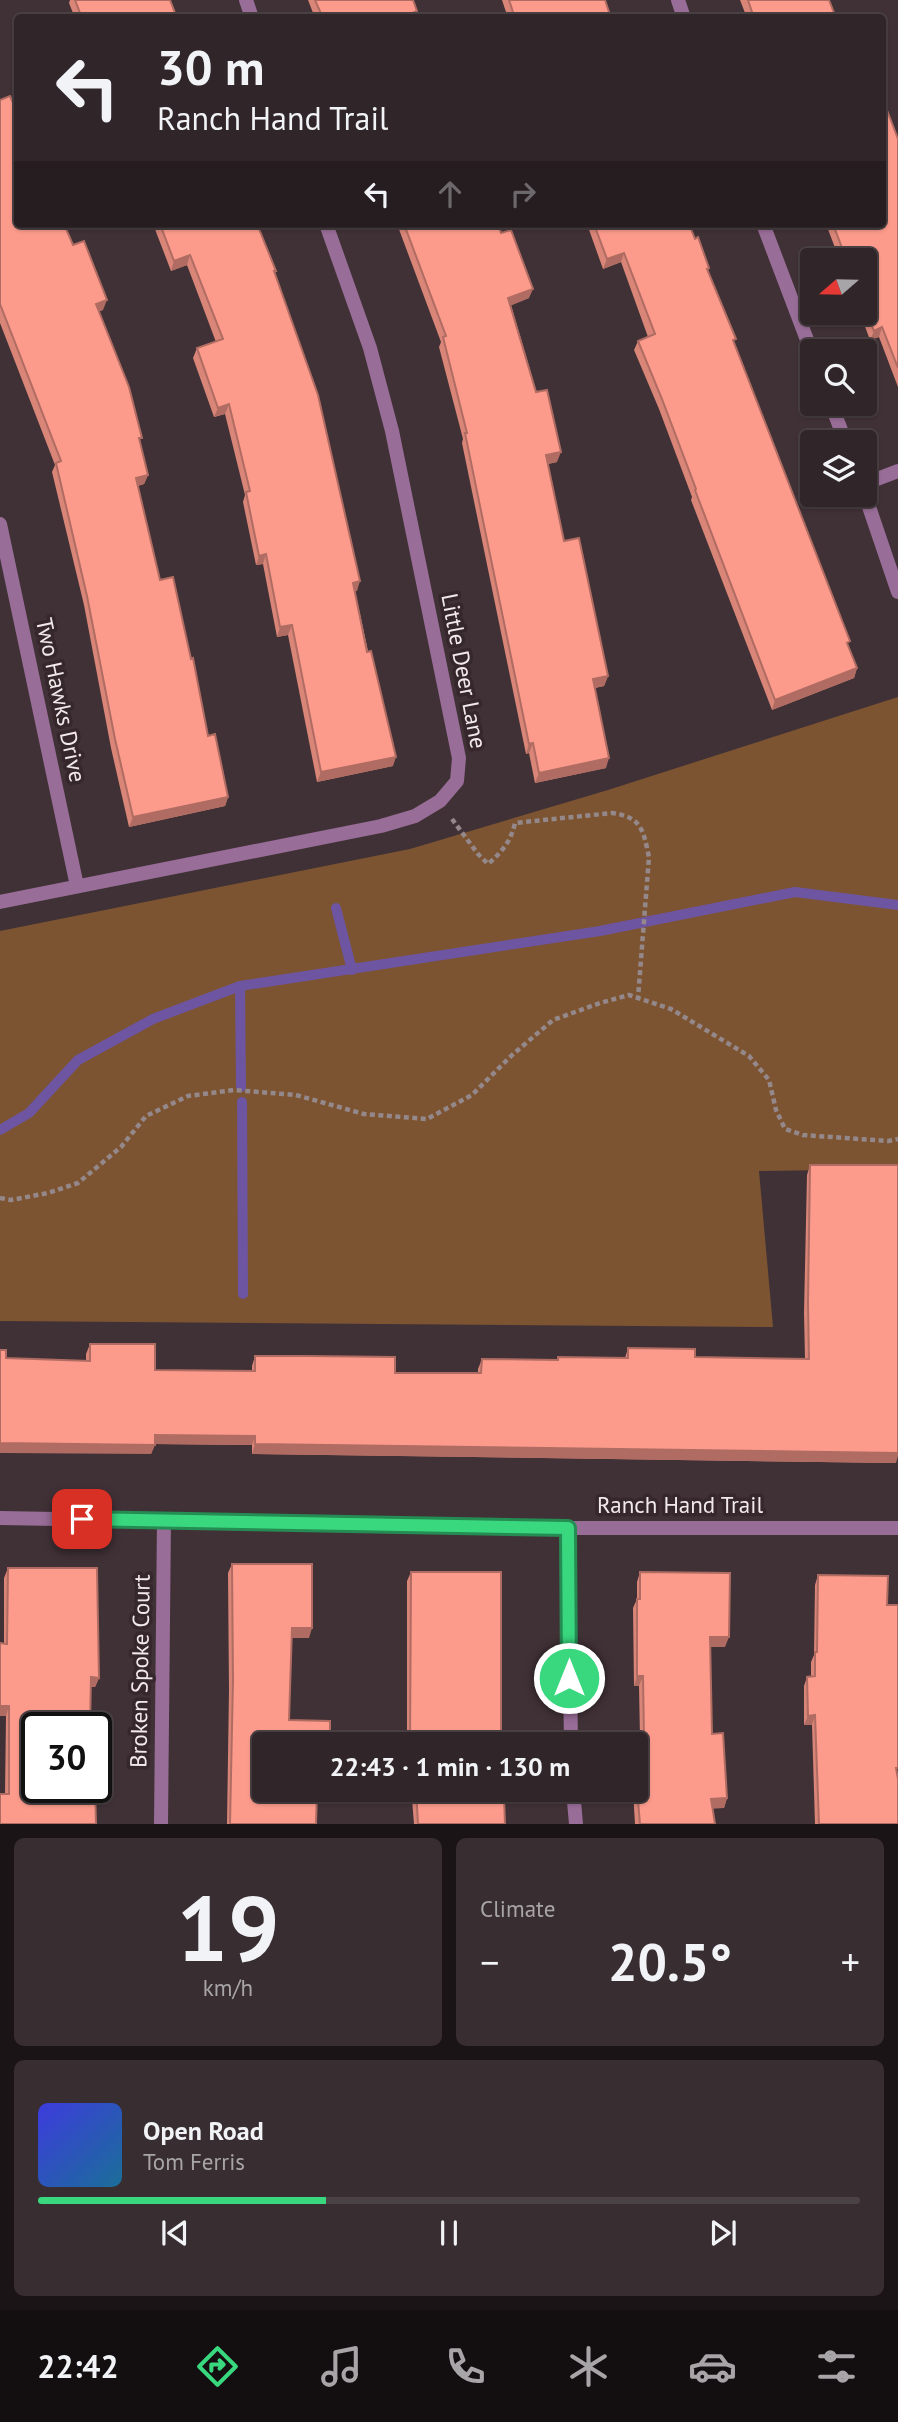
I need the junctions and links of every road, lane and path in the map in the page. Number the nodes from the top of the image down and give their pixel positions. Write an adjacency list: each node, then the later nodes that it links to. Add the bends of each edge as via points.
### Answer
1 (327, 228): 9 (street, Little Deer Lane, via 370,348 392,431 459,758 457,781)
2 (765, 228): 3 (street)
3 (807, 339)
4 (898, 471): 5 (street)
5 (877, 479)
6 (869, 507): 8 (street)
7 (0, 524): 10 (street, Two Hawks Drive)
8 (898, 592)
9 (440, 801): 10 (street, Little Deer Lane, via 415,816 381,826); 12 (path, via 488,864 511,838 515,823 612,813 638,822 649,857)
10 (77, 886): 11 (street, Little Deer Lane)
11 (0, 902)
12 (638, 998): 13 (path, via 671,1009 749,1056 769,1080 785,1129 803,1135); 14 (path, via 629,995 553,1020 471,1094 427,1119 364,1114 296,1095 234,1090 188,1096 146,1116 121,1147 78,1183 48,1193)
13 (898, 1139)
14 (0, 1198)
15 (0, 1518): 16 (street, Ranch Hand Trail)
16 (164, 1520): 17 (street, Ranch Hand Trail); 21 (street, Broken Spoke Court)
17 (568, 1528): 18 (street, Ranch Hand Trail); 19 (street)
18 (898, 1528)
19 (570, 1732)
20 (574, 1802): 22 (street)
21 (161, 1824)
22 (576, 1824)

